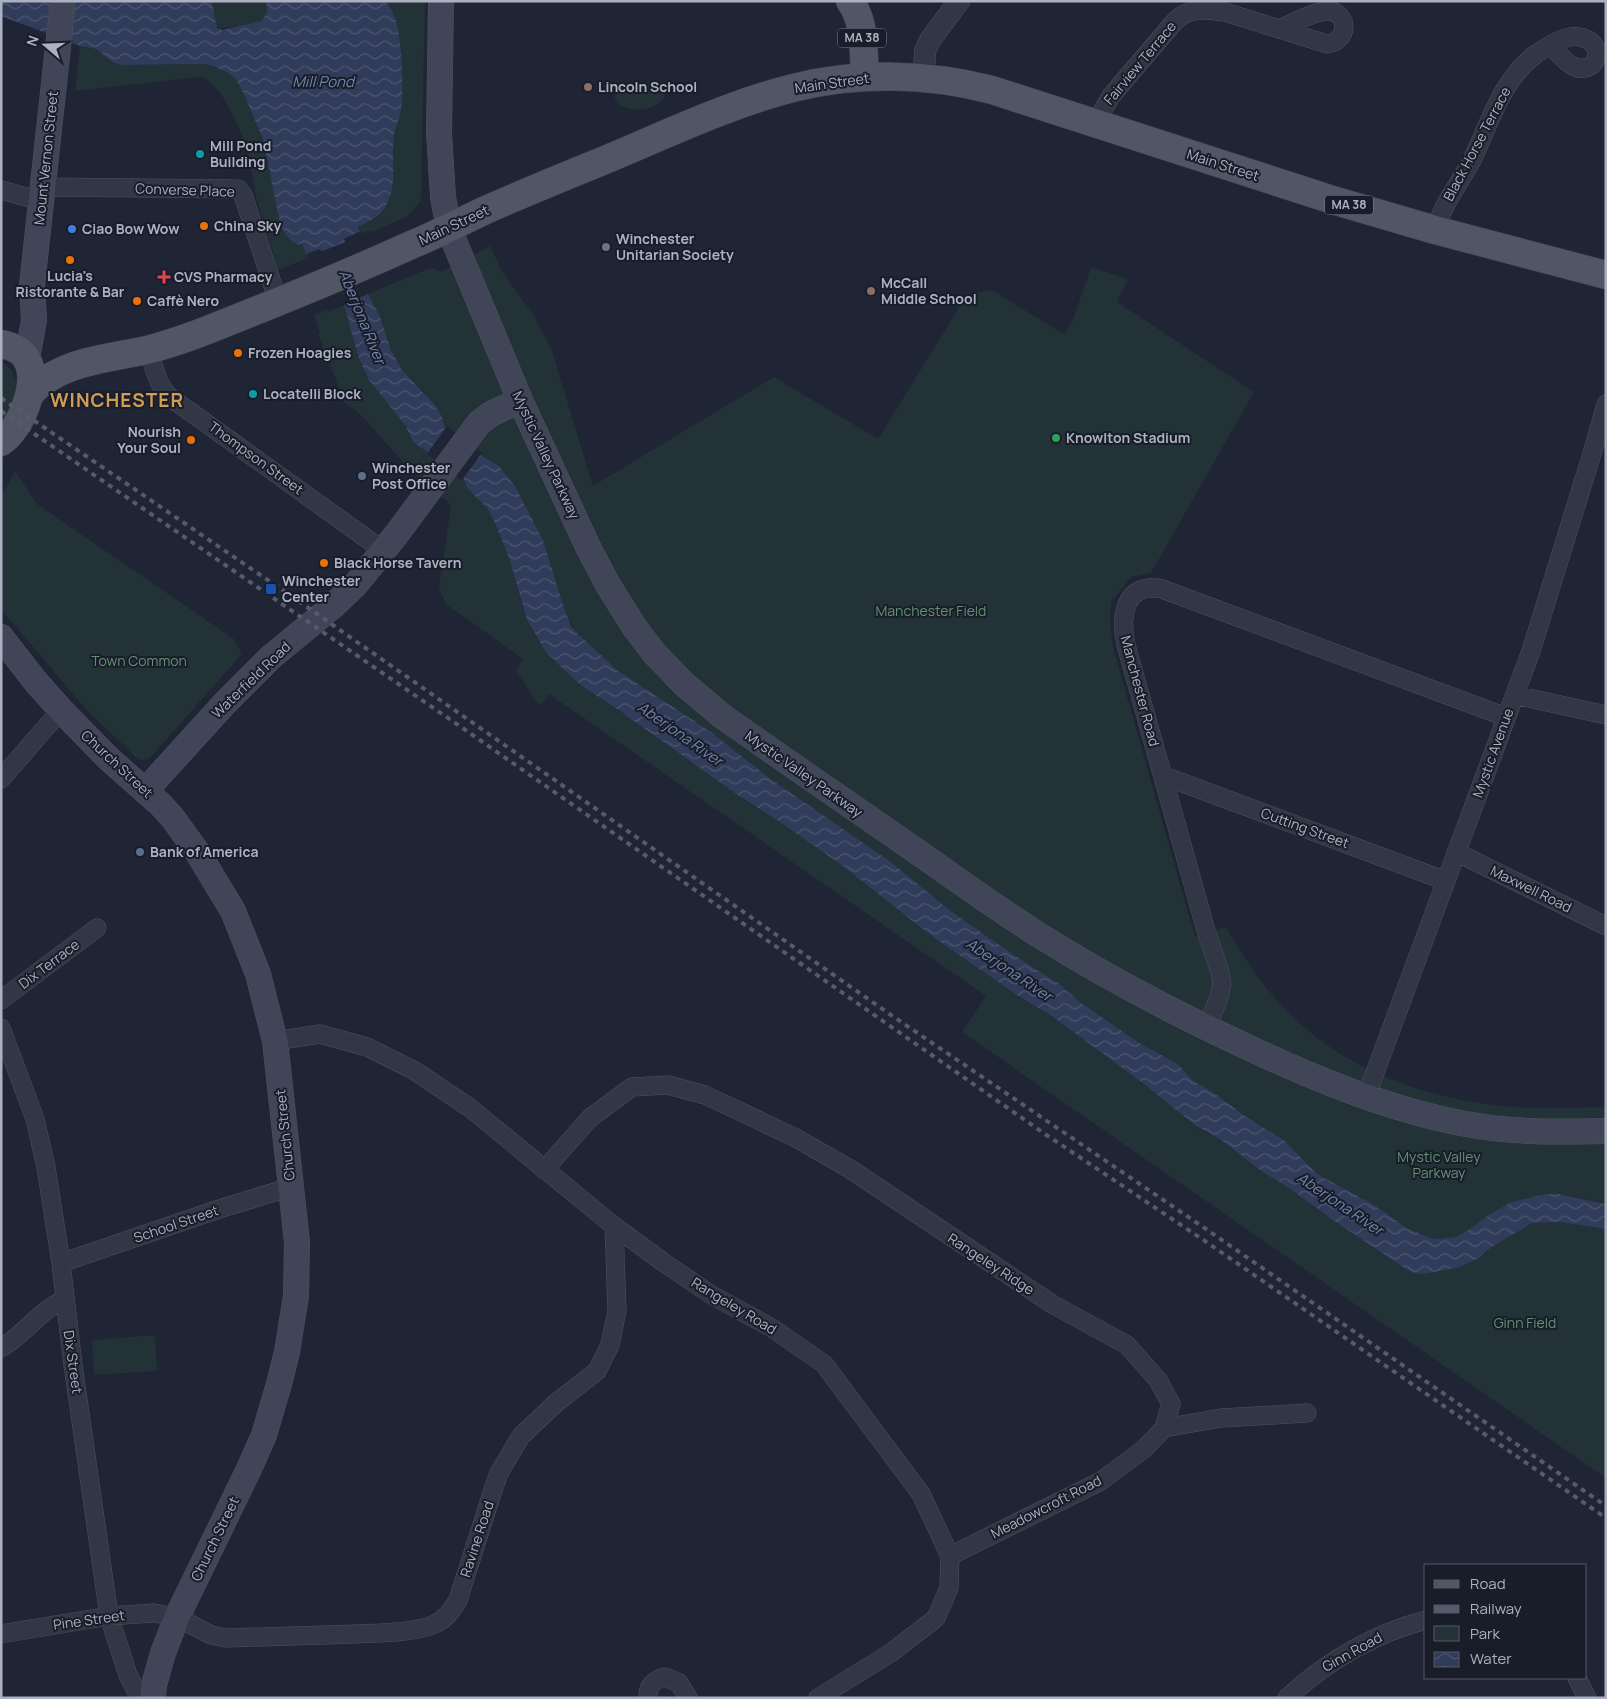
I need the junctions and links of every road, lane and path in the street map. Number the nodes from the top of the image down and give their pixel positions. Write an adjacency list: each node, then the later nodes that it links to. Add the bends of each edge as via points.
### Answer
1 (63, 1): 11 (main road, Mount Vernon Street)
2 (441, 1): 12 (main road, Mystic Valley Parkway, via 439,133 443,197)
3 (850, 1): 7 (main road, MA 38, via 861,24)
4 (959, 1): 8 (street, via 927,46)
5 (1279, 29): 9 (street, Fairview Terrace, via 1218,11 1197,10 1184,14 1166,30 1111,96)
6 (1550, 45): 13 (street, Black Horse Terrace, via 1528,61 1504,92 1471,160 1442,209)
7 (865, 77): 8 (main road, Main Street / MA 38); 12 (main road, Main Street, via 796,87 735,106 493,207)
8 (924, 78): 9 (main road, Main Street / MA 38, via 970,84)
9 (1096, 122): 13 (main road, Main Street / MA 38, via 1308,193)
10 (1, 190): 11 (street)
11 (42, 194): 15 (main road, Mount Vernon Street); 16 (street, Converse Place, via 238,189 243,195)
12 (449, 229): 16 (main road, Main Street); 22 (main road, Mystic Valley Parkway)
13 (1435, 230): 14 (main road, Main Street / MA 38)
14 (1606, 275)
15 (32, 285): 17 (main road, Mount Vernon Street, via 18,325); 19 (main road, Mount Vernon Street, via 34,320)
16 (278, 301): 18 (main road, Main Street, via 204,331)
17 (1, 343): 19 (main road, via 16,349)
18 (148, 349): 20 (main road, Main Street); 25 (street, Thompson Street, via 158,380 168,396)
19 (27, 360): 20 (main road, Main Street, via 51,358); 21 (main road)
20 (82, 362): 21 (main road, Main Street, via 49,377)
21 (29, 394): 24 (main road, via 20,418)
22 (520, 400): 25 (main road, Waterfield Road, via 486,416 475,427); 40 (main road, Mystic Valley Parkway, via 608,585 640,636 684,684 722,716 1030,930 1116,981)
23 (1606, 404): 27 (street, Mystic Avenue, via 1544,611)
24 (3, 444)
25 (384, 551): 33 (main road, Waterfield Road, via 340,599 259,668)
26 (1, 637): 28 (main road, Church Street)
27 (1515, 695): 29 (street); 30 (street, Mystic Avenue)
28 (61, 710): 32 (street); 33 (main road, Church Street)
29 (1606, 715)
30 (1506, 717): 31 (street, Manchester Road, via 1150,587 1130,599 1124,611 1123,627); 34 (street, Mystic Avenue)
31 (1164, 776): 35 (street, Cutting Street); 40 (street, Manchester Road, via 1220,972 1221,990)
32 (1, 779)
33 (145, 791): 41 (main road, Church Street, via 172,817 233,912 258,974)
34 (1456, 852): 35 (street, Mystic Avenue); 36 (street, Maxwell Road)
35 (1446, 881): 42 (street, Mystic Avenue)
36 (1606, 926)
37 (97, 928): 38 (street, Dix Terrace)
38 (1, 1000)
39 (1, 1028): 47 (street, Dix Street, via 35,1119)
40 (1207, 1028): 42 (main road, Mystic Valley Parkway)
41 (275, 1041): 44 (street, Rangeley Road, via 320,1034 367,1047 415,1071 470,1108); 45 (main road, Church Street)
42 (1366, 1097): 43 (main road, Mystic Valley Parkway, via 1446,1120 1501,1130)
43 (1606, 1131)
44 (544, 1170): 46 (street, Rangeley Road); 51 (street, Rangeley Ridge, via 590,1118 632,1087 668,1085 705,1095 850,1169 1052,1304 1127,1345 1158,1380 1171,1404)
45 (291, 1187): 47 (street, School Street); 54 (main road, Church Street, via 296,1296 280,1384 249,1469)
46 (614, 1226): 52 (street, Rangeley Road, via 710,1294 772,1328 824,1364 921,1494); 54 (street, Ravine Road, via 617,1311 610,1345 597,1372 556,1403 521,1436 510,1454 493,1490 458,1600 444,1619 424,1628 381,1633 226,1638 211,1635)
47 (61, 1263): 48 (street, Dix Street)
48 (64, 1300): 49 (street, via 48,1309); 53 (street, Dix Street)
49 (1, 1348)
50 (1307, 1413): 51 (street, via 1220,1418)
51 (1164, 1428): 52 (street, Meadowcroft Road, via 1144,1449 1101,1481)
52 (950, 1556): 62 (street, Rangeley Road, via 949,1588 936,1618 892,1652)
53 (109, 1616): 54 (street, Pine Street, via 154,1612); 56 (street, Pine Street); 58 (street, Dix Street, via 128,1675)
54 (177, 1617): 59 (main road, Church Street, via 163,1653)
55 (1424, 1621): 63 (street, Ginn Road, via 1374,1637 1324,1666)
56 (1, 1634)
57 (1578, 1679): 64 (street)
58 (140, 1698)
59 (153, 1698)
60 (648, 1698): 61 (street, via 650,1687 665,1677 678,1683)
61 (688, 1698)
62 (818, 1698)
63 (1287, 1698)
64 (1587, 1698)

